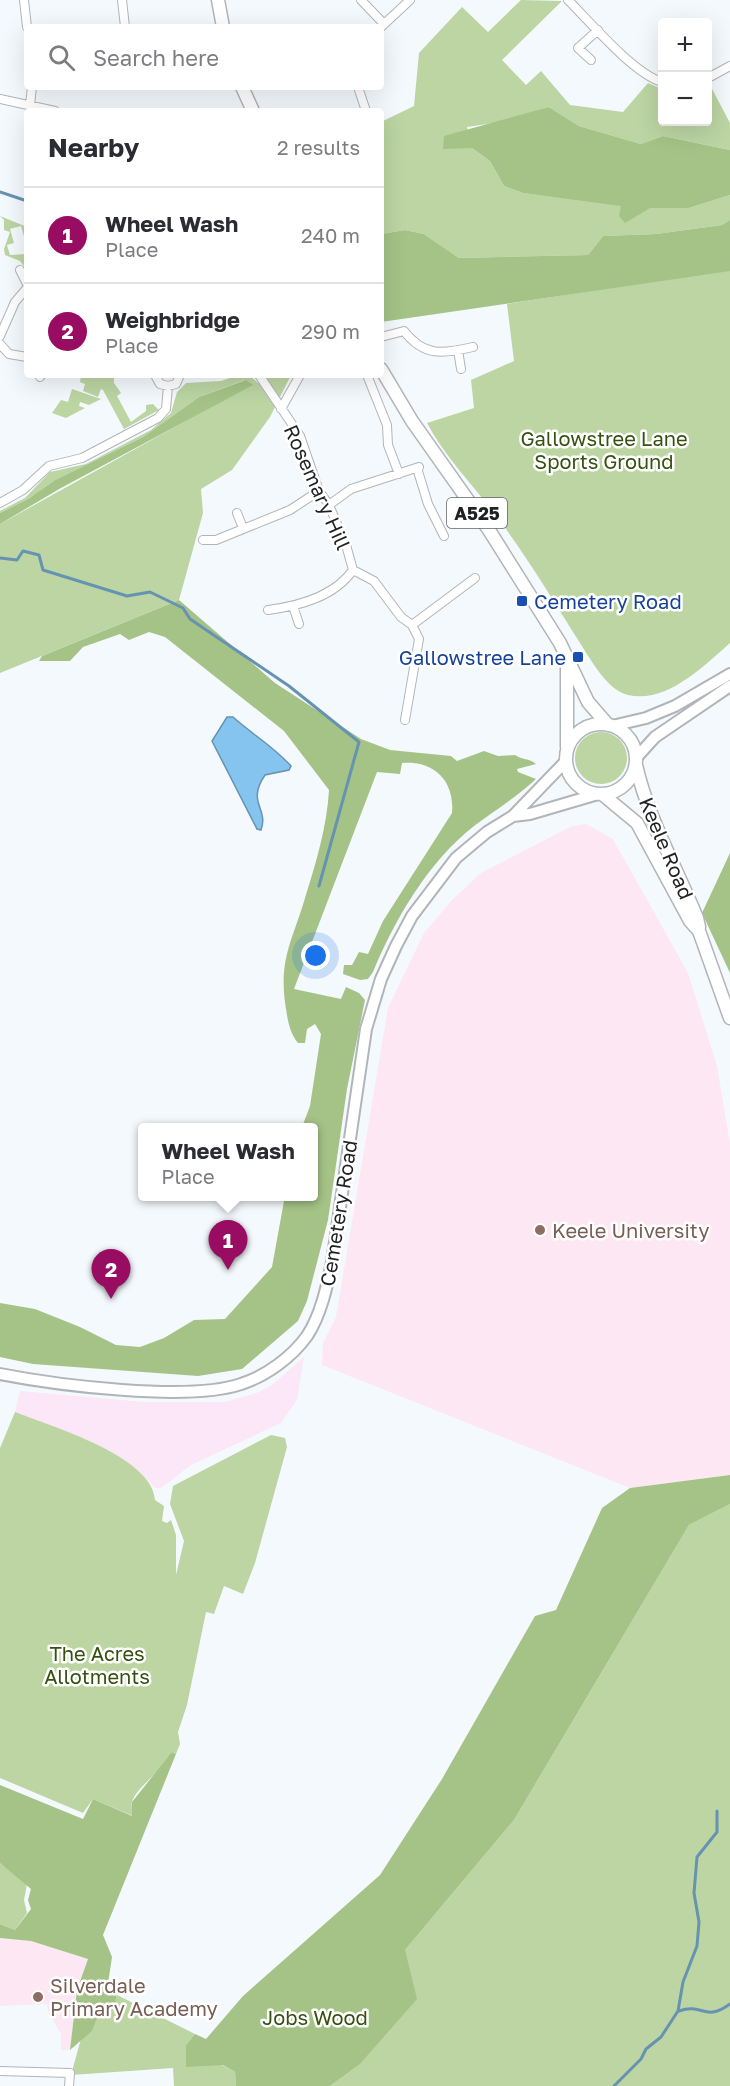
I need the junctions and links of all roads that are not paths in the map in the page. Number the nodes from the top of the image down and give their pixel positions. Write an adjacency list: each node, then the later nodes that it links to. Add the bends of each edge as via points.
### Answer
1 (24, 0): 7 (street)
2 (122, 0): 8 (street)
3 (218, 0): 9 (main road)
4 (361, 0): 10 (street)
5 (410, 0): 11 (street)
6 (568, 0): 12 (street)
7 (27, 24)
8 (125, 24)
9 (222, 24)
10 (380, 24)
11 (384, 24)
12 (598, 30): 13 (street, via 578,48); 16 (street)
13 (591, 60)
14 (730, 66): 15 (street)
15 (712, 76)
16 (658, 80)
17 (32, 90): 21 (street)
18 (243, 90): 23 (main road)
19 (359, 90): 24 (street)
20 (0, 99): 21 (street)
21 (30, 105): 22 (street)
22 (42, 108)
23 (252, 108)
24 (365, 108)
25 (20, 270): 26 (street)
26 (24, 279)
27 (24, 290): 28 (street)
28 (0, 336)
29 (384, 337): 32 (street, via 404,331 415,345 427,350)
30 (0, 344): 33 (street, via 9,354)
31 (473, 346): 32 (street)
32 (458, 350): 34 (street)
33 (24, 356)
34 (461, 369)
35 (384, 374): 57 (main road, A525, via 412,421 489,530 560,643)
36 (157, 378): 41 (street)
37 (179, 378): 41 (street, via 176,384)
38 (261, 378): 42 (street, Rosemary Hill)
39 (298, 378): 42 (street)
40 (369, 378): 43 (street, via 387,425 388,445)
41 (168, 386): 45 (street, via 166,409 158,418 82,458 49,465 23,490)
42 (281, 410): 44 (street, Rosemary Hill, via 300,436)
43 (399, 474): 46 (street, via 351,489); 49 (street, via 418,468 428,504)
44 (319, 491): 46 (street, Rosemary Hill); 48 (street, via 290,510)
45 (0, 503)
46 (329, 505): 51 (street, Rosemary Hill)
47 (237, 513): 48 (street)
48 (243, 528): 50 (street, via 216,540)
49 (444, 536)
50 (203, 540)
51 (353, 570): 53 (street, via 319,597); 56 (street, via 374,581 401,617)
52 (475, 578): 56 (street)
53 (293, 606): 54 (street); 55 (street)
54 (268, 610)
55 (298, 624)
56 (412, 624): 60 (street, via 419,639)
57 (567, 661): 61 (main road, A525, via 574,668 588,702); 62 (main road, A525)
58 (730, 674): 61 (street, via 675,706)
59 (730, 686): 63 (street, via 655,737)
60 (405, 720)
61 (610, 725): 62 (main road, via 593,725 580,731 571,741); 63 (main road, via 628,738)
62 (566, 758): 64 (main road, via 570,775 578,786); 65 (street, Cemetery Road)
63 (636, 761): 64 (main road, via 632,776 623,786); 66 (main road, Keele Road, via 646,802 698,918)
64 (599, 794): 65 (street, Cemetery Road); 66 (main road, Keele Road, via 638,823)
65 (513, 816): 68 (street, Cemetery Road, via 456,858 412,916 381,979 366,1029 326,1291 306,1336 262,1375 242,1384 206,1391 128,1389)
66 (699, 931): 67 (main road, Keele Road)
67 (730, 1018)
68 (0, 1374)
69 (0, 2072): 70 (street, via 70,2073)
70 (69, 2086)

